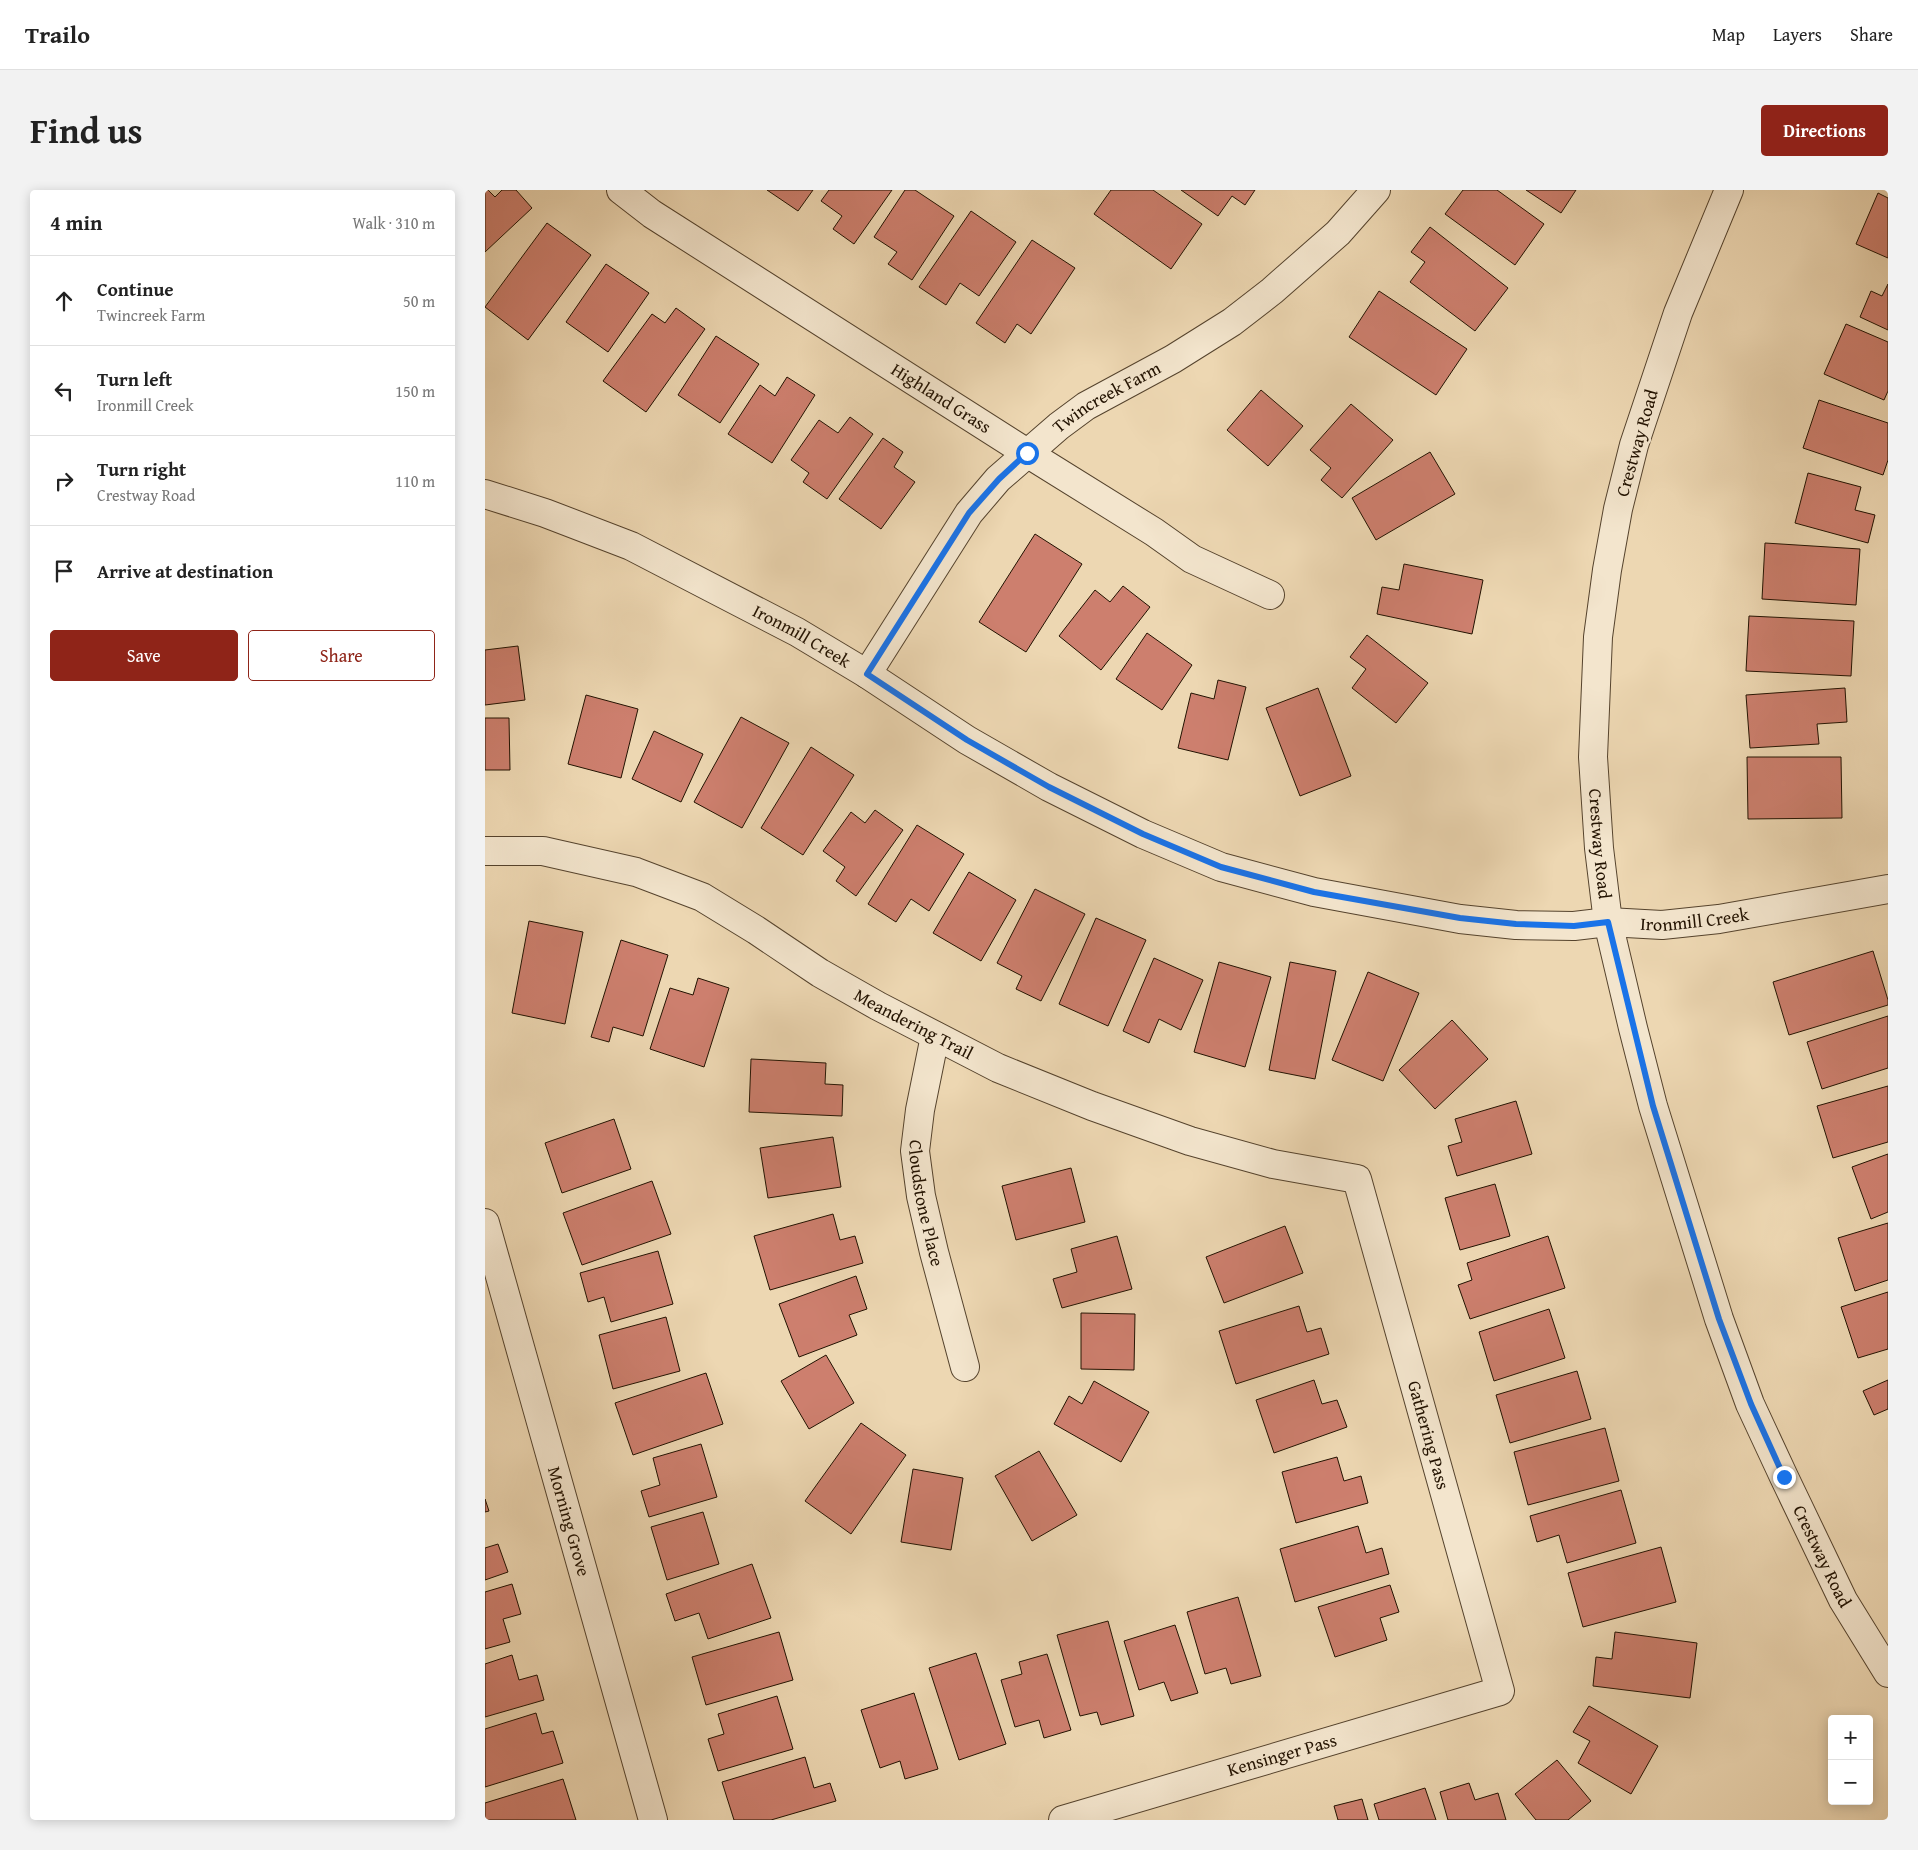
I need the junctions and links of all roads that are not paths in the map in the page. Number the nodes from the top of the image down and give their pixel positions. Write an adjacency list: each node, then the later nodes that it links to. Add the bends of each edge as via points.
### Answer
1 (621, 190): 4 (street, Highland Grass, via 652,214)
2 (1376, 190): 4 (street, Twincreek Farm, via 1337,233 1233,322 1086,406)
3 (1729, 190): 10 (street, Crestway Road, via 1678,313 1634,445 1607,570 1598,637 1593,757)
4 (1027, 453): 6 (street, Highland Grass, via 1193,559); 7 (street, Twincreek Farm, via 969,513)
5 (485, 494): 7 (street, Ironmill Creek, via 545,512 631,546 797,632)
6 (1270, 595)
7 (867, 674): 10 (street, Ironmill Creek, via 967,740 1049,787 1143,834 1221,867 1314,892 1460,918 1574,926)
8 (485, 851): 11 (street, Meandering Trail, via 543,851 636,872 701,897 820,973)
9 (1888, 889): 10 (street, Ironmill Creek, via 1719,919 1662,925)
10 (1608, 922): 15 (street, Crestway Road, via 1653,1106 1719,1319 1747,1395 1843,1600)
11 (935, 1036): 12 (street, Meandering Trail, via 997,1068 1190,1141 1273,1164); 14 (street, Cloudstone Place, via 915,1150 921,1196)
12 (1357, 1179): 16 (street, Gathering Pass)
13 (485, 1223): 17 (street, Morning Grove)
14 (965, 1367)
15 (1888, 1674)
16 (1501, 1691): 18 (street, Kensinger Pass)
17 (653, 1820)
18 (1063, 1820)

